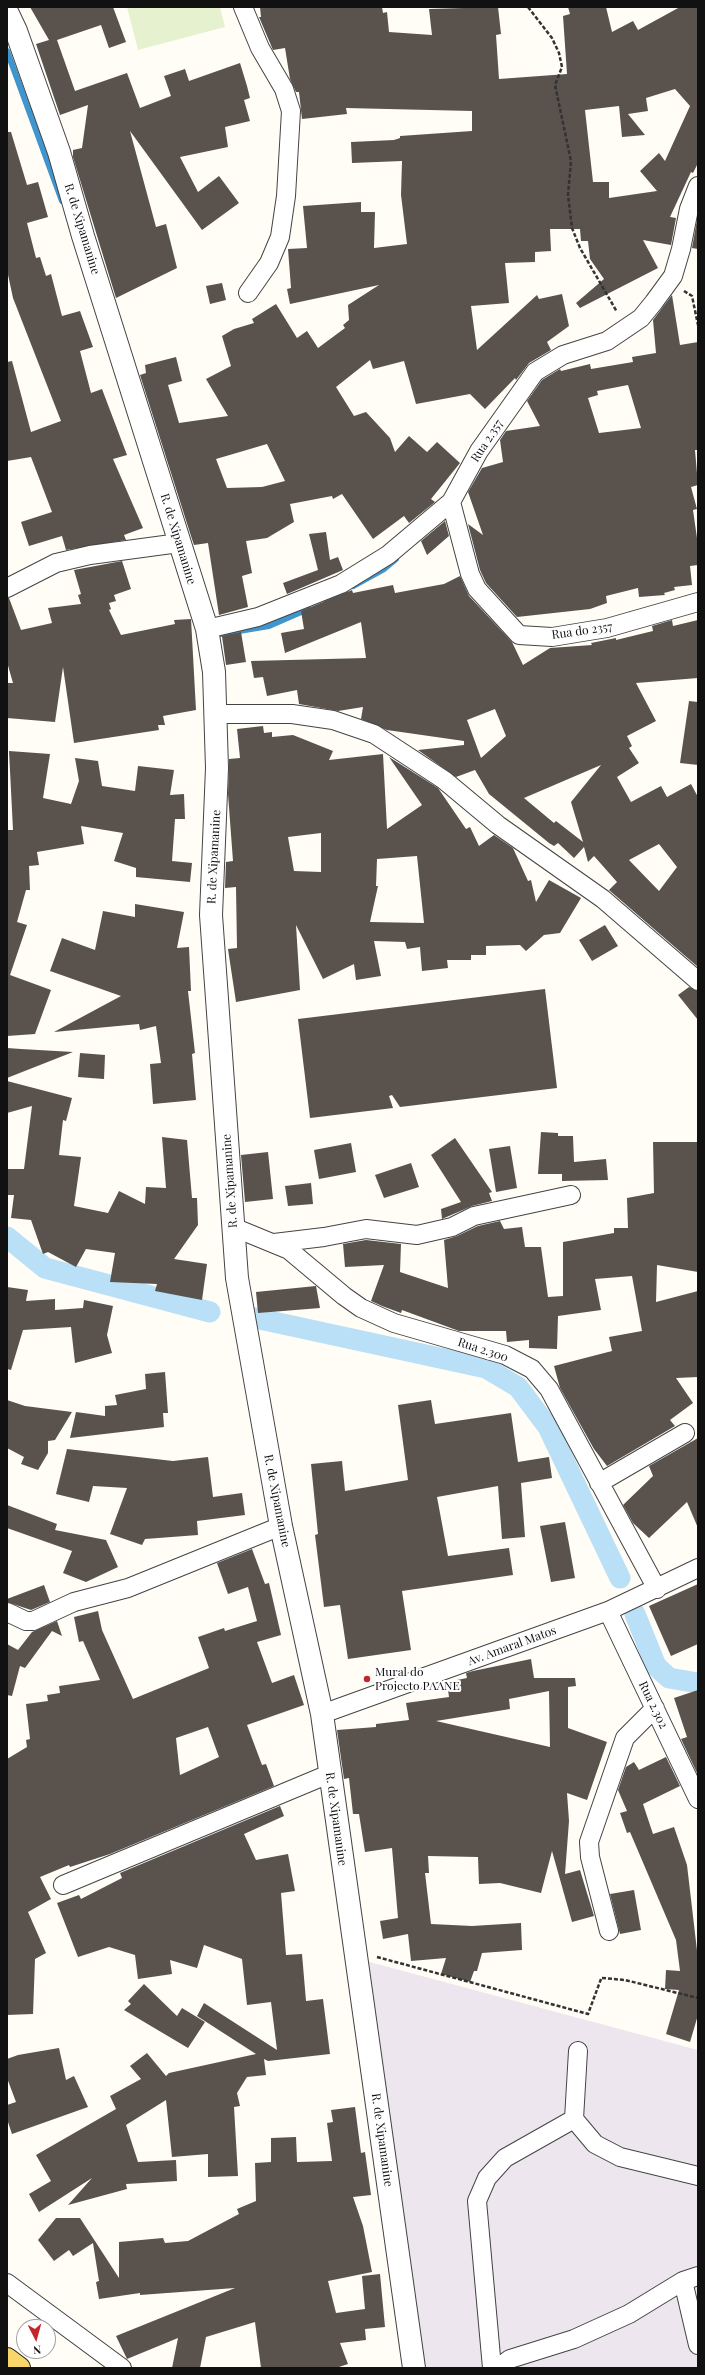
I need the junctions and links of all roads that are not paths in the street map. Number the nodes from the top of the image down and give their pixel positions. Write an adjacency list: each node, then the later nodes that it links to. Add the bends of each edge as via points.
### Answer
1 (243, 7): 4 (street, via 260,48 284,89 291,111 286,196 280,237 270,263)
2 (7, 12): 6 (street, R. de Xipamanine, via 59,152)
3 (698, 186): 5 (street, Rua 2.357, via 689,209 673,276 641,318 607,341 563,355 535,372 479,450)
4 (248, 293)
5 (451, 502): 8 (street, Rua do 2357, via 470,574 477,589 519,635 552,637 607,628); 9 (street, Rua 2.357, via 388,555 341,584 258,617)
6 (179, 543): 7 (street, via 90,555 56,563); 9 (street, R. de Xipamanine)
7 (7, 588)
8 (698, 602)
9 (207, 629): 10 (street, R. de Xipamanine, via 214,672)
10 (216, 714): 11 (street, via 292,714 333,720 374,734 444,780 498,825 603,899); 13 (street, R. de Xipamanine, via 218,768 211,915)
11 (698, 981)
12 (571, 1195): 14 (street, via 474,1216 452,1227 417,1235 366,1229)
13 (233, 1227): 14 (street, Rua 2.300); 17 (street, R. de Xipamanine, via 237,1278)
14 (274, 1243): 16 (street, Rua 2.300, via 290,1250 361,1308 394,1323 505,1355 532,1369 549,1389)
15 (685, 1433): 16 (street)
16 (600, 1483): 19 (street, Rua 2.300)
17 (281, 1526): 21 (street, via 128,1588 74,1602 33,1620 26,1621); 23 (street, R. de Xipamanine)
18 (698, 1568): 19 (street, Av. Amaral Matos)
19 (657, 1589): 20 (street, Av. Amaral Matos)
20 (608, 1611): 22 (street, Rua 2.302); 23 (street, Av. Amaral Matos)
21 (7, 1612)
22 (654, 1708): 25 (street, Rua 2.302); 27 (street, via 625,1738 589,1842 590,1856)
23 (322, 1714): 24 (street, R. de Xipamanine)
24 (329, 1774): 26 (street); 37 (street, R. de Xipamanine)
25 (698, 1799)
26 (63, 1885)
27 (609, 1931)
28 (578, 2051): 29 (street)
29 (574, 2119): 30 (street, via 596,2144 620,2157); 38 (street, via 505,2158 487,2178 476,2201)
30 (698, 2176)
31 (690, 2279): 33 (street); 39 (street, via 628,2314 574,2339 510,2359)
32 (7, 2283): 36 (street)
33 (698, 2345)
34 (7, 2359): 35 (main road)
35 (19, 2368)
36 (122, 2368)
37 (414, 2368)
38 (492, 2368)
39 (498, 2368)

